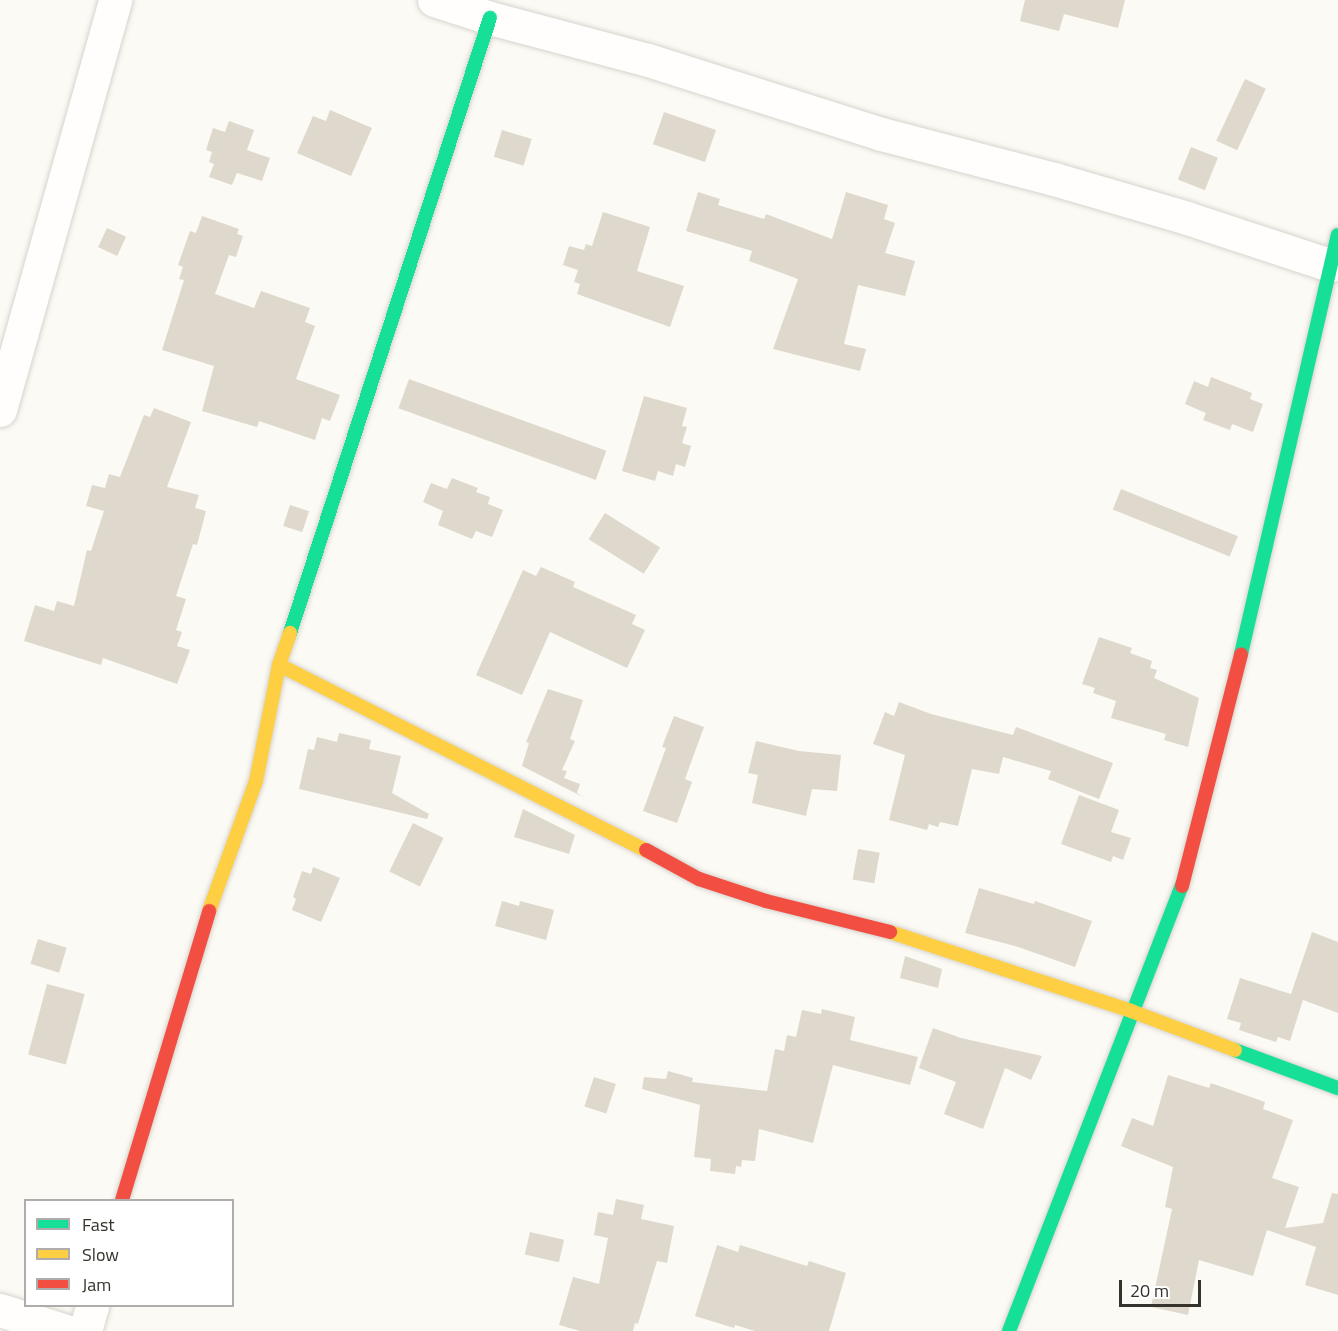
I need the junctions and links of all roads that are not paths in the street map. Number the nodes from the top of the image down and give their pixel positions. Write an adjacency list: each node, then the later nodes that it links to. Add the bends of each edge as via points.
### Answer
1 (115, 0): 5 (street)
2 (434, 0): 3 (street)
3 (490, 18): 4 (street, via 648,60 881,134 1165,211); 6 (street)
4 (1334, 250): 7 (street, via 1234,685 1181,889)
5 (0, 410)
6 (279, 665): 7 (street, via 699,879 766,901 876,927); 9 (street, via 256,781 207,916)
7 (1131, 1011): 8 (street); 14 (street)
8 (1338, 1088)
9 (122, 1199)
10 (91, 1307): 13 (street)
11 (0, 1310): 12 (street)
12 (66, 1331)
13 (85, 1331)
14 (1009, 1331)

